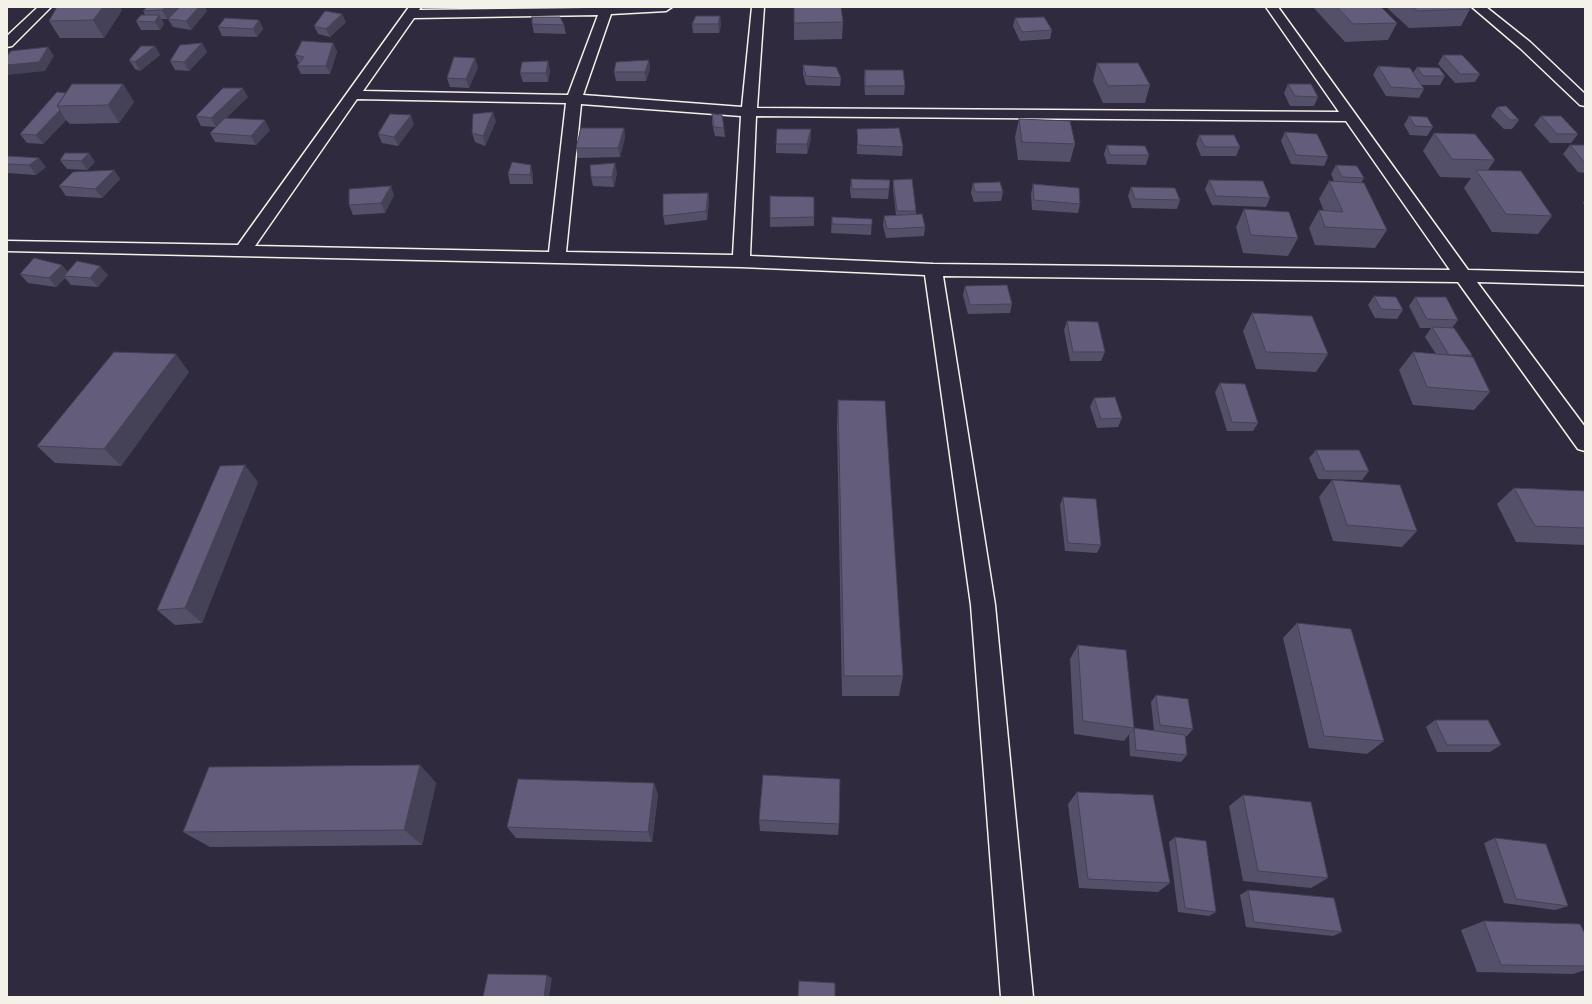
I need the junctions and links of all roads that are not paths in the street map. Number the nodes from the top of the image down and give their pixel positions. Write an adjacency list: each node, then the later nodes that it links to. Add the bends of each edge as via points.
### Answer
1 (45, 7): 8 (street)
2 (666, 7): 6 (street)
3 (758, 7): 12 (street)
4 (1272, 7): 13 (street)
5 (1478, 7): 11 (street, via 1525,45)
6 (606, 9): 7 (street); 10 (street)
7 (413, 10): 9 (street)
8 (7, 43)
9 (353, 95): 10 (street); 15 (street)
10 (574, 99): 12 (street); 16 (street)
11 (1585, 102)
12 (749, 112): 13 (street); 17 (street)
13 (1349, 117): 19 (street)
14 (7, 246): 15 (street)
15 (242, 252): 16 (street)
16 (557, 257): 17 (street)
17 (741, 261): 18 (street)
18 (934, 270): 19 (street); 22 (street, via 983,605)
19 (1463, 276): 20 (street); 21 (street)
20 (1585, 279)
21 (1585, 443)
22 (1017, 997)

